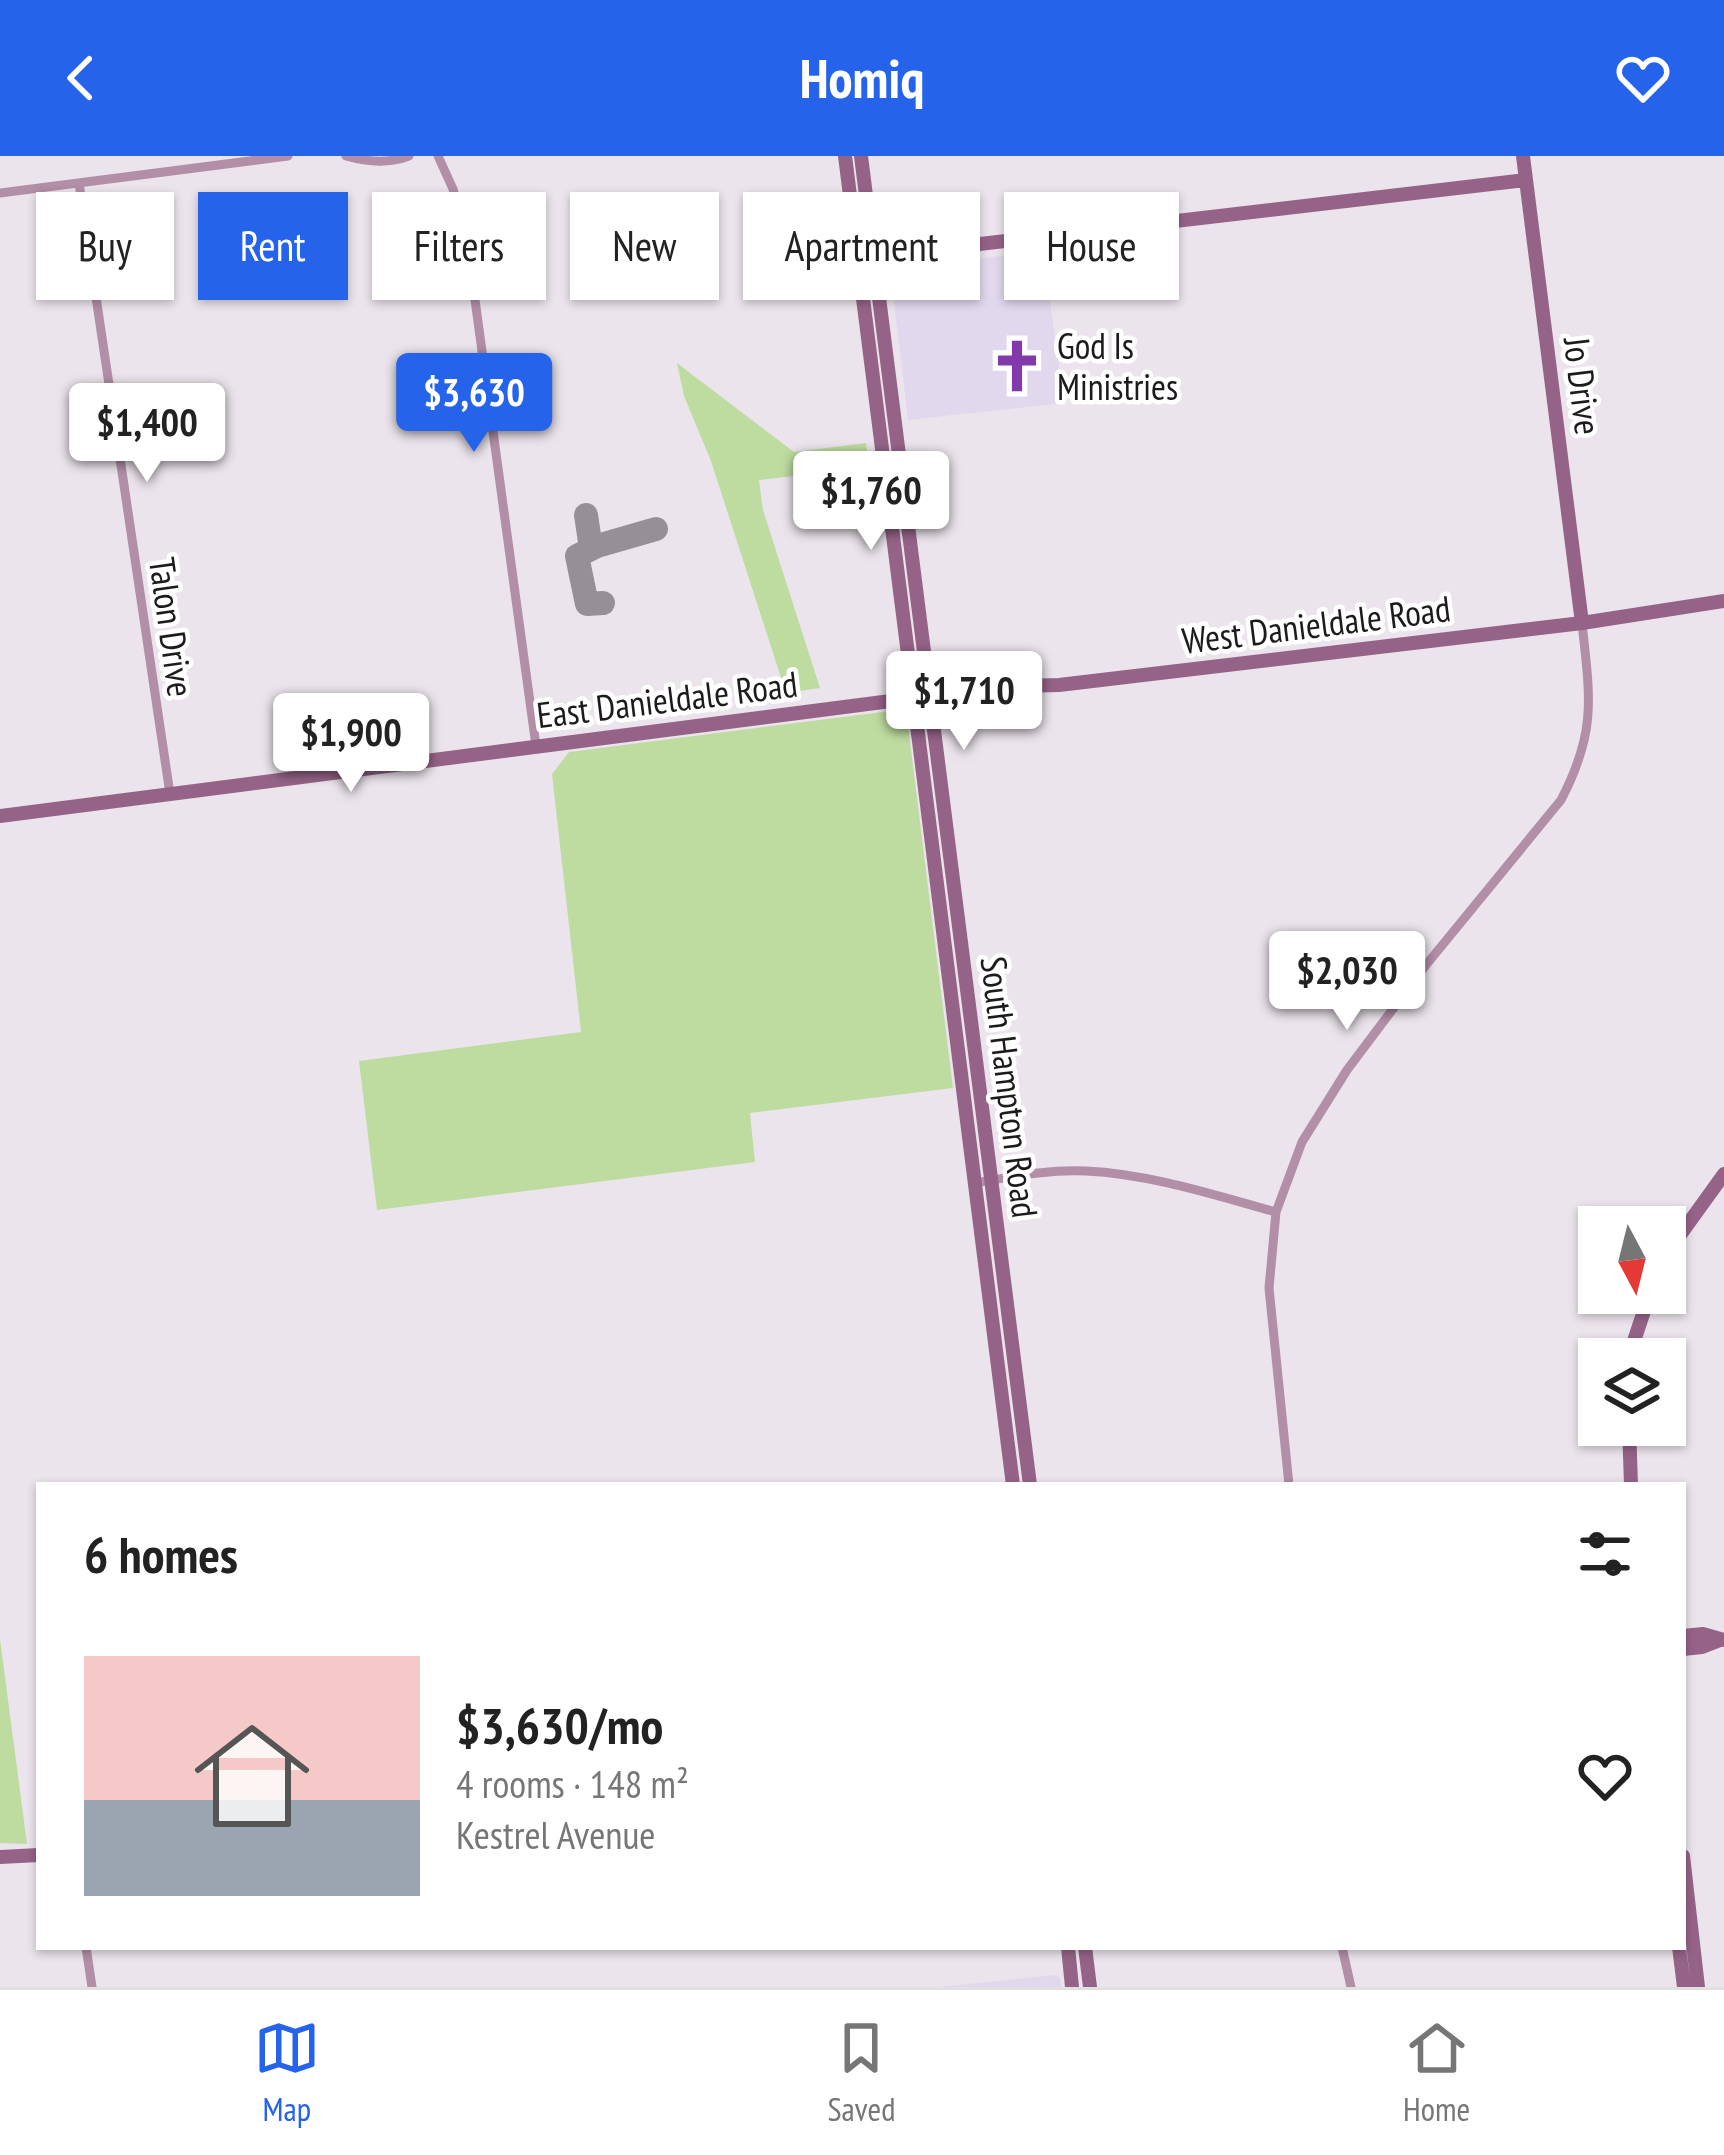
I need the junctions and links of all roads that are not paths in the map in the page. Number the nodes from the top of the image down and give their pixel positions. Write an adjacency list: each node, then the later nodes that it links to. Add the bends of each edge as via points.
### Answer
1 (288, 156): 9 (street)
2 (346, 156): 3 (street)
3 (409, 156)
4 (439, 156): 23 (street, via 466,234)
5 (845, 156): 10 (main road)
6 (861, 156): 11 (main road)
7 (1522, 156): 8 (main road, Jo Drive)
8 (1526, 180): 13 (main road); 20 (main road, Jo Drive)
9 (79, 183): 12 (street); 24 (street, Talon Drive)
10 (850, 192)
11 (866, 192)
12 (0, 193)
13 (980, 244)
14 (866, 300): 16 (main road)
15 (877, 300): 16 (main road)
16 (881, 372): 17 (main road, South Hampton Road); 18 (main road, South Hampton Road)
17 (906, 503): 18 (main road); 21 (main road, South Hampton Road)
18 (889, 504): 22 (main road, South Hampton Road)
19 (1724, 601): 20 (main road, West Danieldale Road)
20 (1582, 623): 21 (main road, West Danieldale Road); 31 (street, via 1589,711 1574,776 1347,1070 1302,1142)
21 (932, 695): 22 (main road, West Danieldale Road); 26 (main road, South Hampton Road)
22 (914, 698): 23 (main road, East Danieldale Road); 27 (main road, South Hampton Road)
23 (536, 746): 24 (main road, East Danieldale Road)
24 (170, 794): 25 (main road, East Danieldale Road)
25 (0, 817)
26 (962, 943): 27 (main road); 29 (main road, South Hampton Road)
27 (945, 945): 30 (main road, South Hampton Road)
28 (1724, 1174): 32 (main road)
29 (992, 1180): 30 (street); 31 (street, via 1045,1172 1128,1175); 35 (main road, South Hampton Road)
30 (975, 1183): 34 (main road, South Hampton Road)
31 (1276, 1212): 36 (street, via 1269,1288)
32 (1686, 1230)
33 (1629, 1446): 37 (main road)
34 (1012, 1482)
35 (1030, 1482)
36 (1288, 1482)
37 (1630, 1482)
38 (1686, 1636): 39 (main road)
39 (1722, 1640): 40 (main road)
40 (1686, 1649)
41 (36, 1855): 42 (main road)
42 (0, 1857)
43 (1686, 1882): 54 (main road)
44 (86, 1950): 49 (street)
45 (1068, 1950): 50 (main road)
46 (1085, 1950): 51 (main road)
47 (1343, 1950): 52 (street)
48 (1679, 1950): 53 (main road)
49 (92, 1987)
50 (1072, 1987)
51 (1090, 1987)
52 (1352, 1987)
53 (1684, 1987)
54 (1698, 1987)

